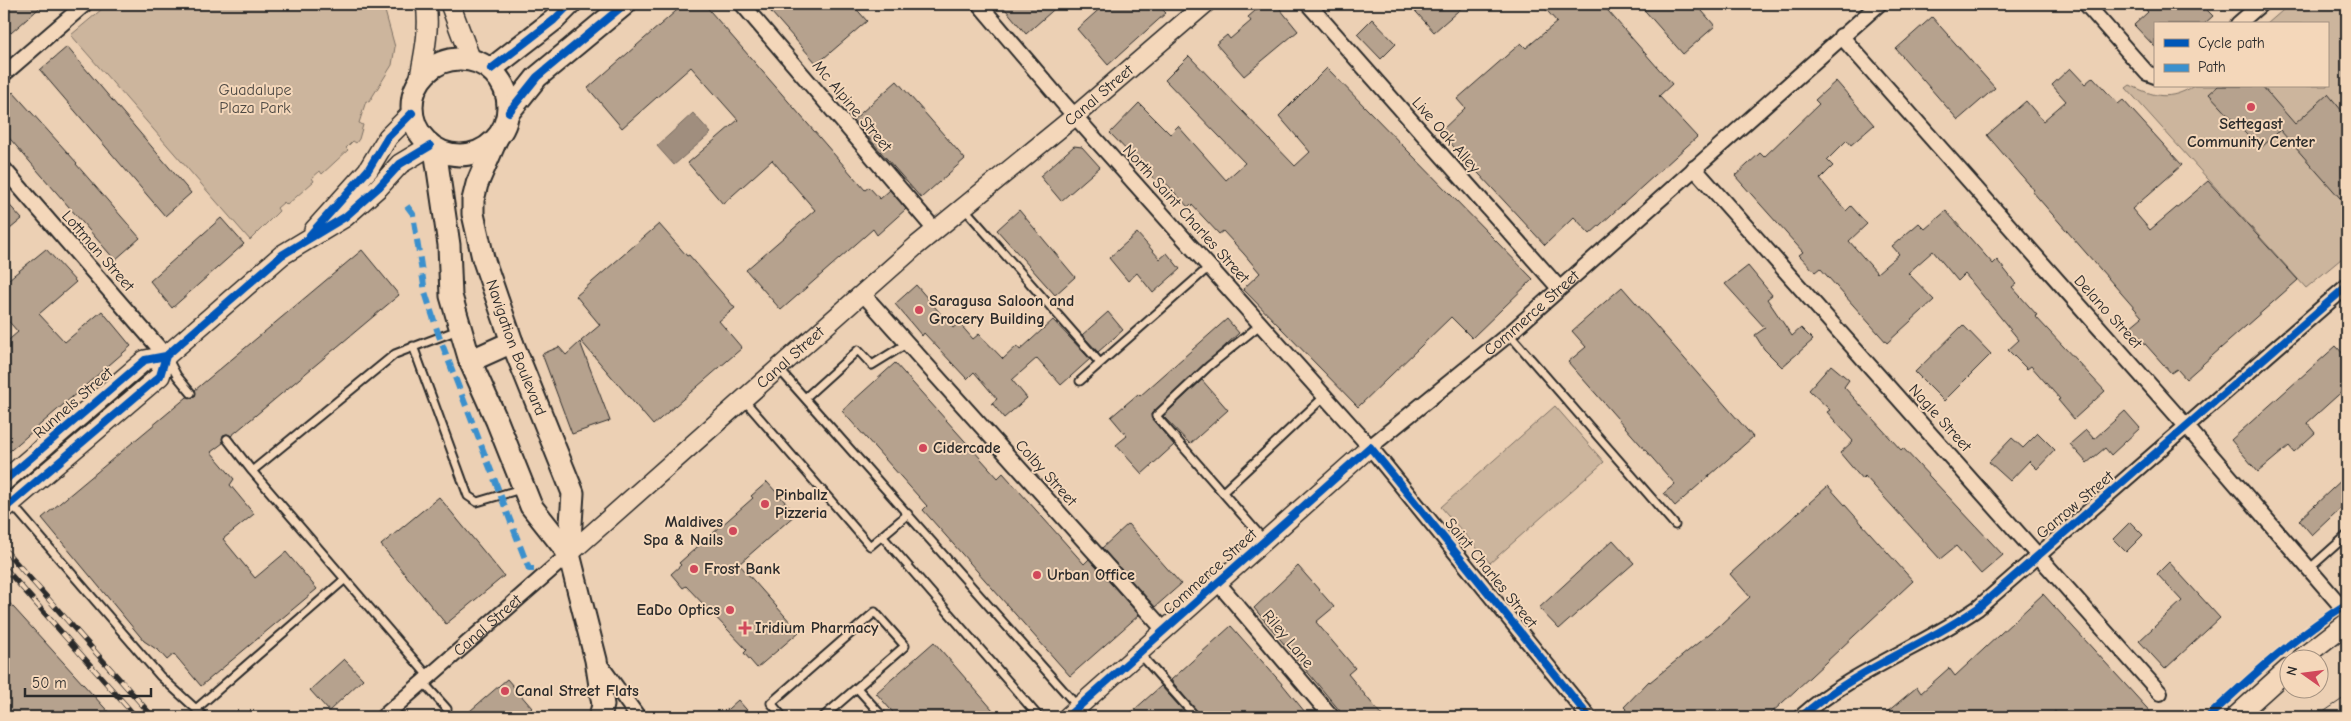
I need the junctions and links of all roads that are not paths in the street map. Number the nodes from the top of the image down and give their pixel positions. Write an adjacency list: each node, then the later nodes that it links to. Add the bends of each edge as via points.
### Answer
1 (85, 4): 17 (street)
2 (426, 4): 19 (main road, via 428,35)
3 (450, 4): 15 (main road)
4 (570, 4): 16 (main road)
5 (625, 4): 20 (main road, via 537,77)
6 (742, 4): 28 (street, Mc Alpine Street)
7 (979, 4): 22 (street, North Saint Charles Street)
8 (1205, 4): 22 (street, Canal Street)
9 (1308, 4): 31 (street, Live Oak Alley)
10 (1879, 4): 14 (street, Commerce Street)
11 (2086, 4): 18 (street, via 2147,73)
12 (2261, 4): 13 (street)
13 (2240, 22)
14 (1841, 36): 25 (street, Commerce Street); 49 (street, Delano Street)
15 (471, 60): 16 (main road); 19 (main road, via 459,58 442,62)
16 (491, 69): 20 (main road, via 505,88)
17 (4, 74)
18 (2154, 76)
19 (419, 82): 21 (main road, via 413,97)
20 (509, 112): 23 (main road)
21 (412, 113): 24 (main road, via 415,125); 29 (main road, Runnels Street, via 388,137 368,170)
22 (1075, 116): 27 (street, Canal Street); 30 (street, North Saint Charles Street)
23 (496, 140): 24 (main road, via 486,149 461,156 448,155); 37 (main road, Navigation Boulevard, via 478,184 473,214 483,258)
24 (433, 147): 29 (main road, Runnels Street, via 400,164 345,217); 35 (main road, Navigation Boulevard, via 448,235 451,296)
25 (1694, 168): 31 (street, Commerce Street); 63 (street, Nagle Street)
26 (4, 169): 40 (street, Lottman Street)
27 (964, 208): 28 (street, Canal Street); 42 (lane)
28 (934, 230): 33 (street, Canal Street)
29 (301, 244): 40 (main road, Runnels Street, via 282,255)
30 (1209, 267): 34 (street, North Saint Charles Street); 42 (lane)
31 (1559, 288): 36 (street, Commerce Street)
32 (2345, 292): 49 (street, Garrow Street)
33 (863, 294): 38 (street, Colby Street); 43 (street, Canal Street)
34 (1261, 324): 46 (street, North Saint Charles Street); 55 (lane, via 1209,366 1156,416)
35 (461, 329): 39 (lane); 41 (main road, Navigation Boulevard)
36 (1509, 334): 51 (street, Commerce Street); 58 (lane)
37 (512, 342): 41 (main road); 62 (main road, Navigation Boulevard, via 573,494)
38 (906, 344): 47 (lane, via 872,365 858,350); 69 (street, Colby Street)
39 (413, 346): 52 (lane, via 395,354); 54 (lane, via 468,496 477,502)
40 (166, 356): 45 (lane); 53 (main road, Runnels Street, via 145,360); 56 (main road, Runnels Street, via 160,376)
41 (470, 361): 54 (main road, Navigation Boulevard)
42 (1100, 363): 44 (lane)
43 (779, 369): 47 (lane); 48 (street, Canal Street)
44 (1080, 381)
45 (191, 394)
46 (1325, 396): 51 (street, North Saint Charles Street); 55 (lane)
47 (805, 398): 57 (lane)
48 (743, 400): 60 (lane, via 870,546); 62 (street, Canal Street)
49 (2187, 427): 63 (street, Garrow Street); 64 (street, Delano Street)
50 (227, 439): 52 (lane)
51 (1370, 447): 61 (street, Commerce Street); 90 (street, Saint Charles Street)
52 (252, 471): 65 (lane)
53 (4, 481)
54 (524, 488): 62 (main road, Navigation Boulevard, via 530,506)
55 (1223, 492): 61 (lane)
56 (7, 506): 77 (lane, via 160,676)
57 (908, 514): 60 (lane); 80 (lane)
58 (1675, 525)
59 (2347, 535): 64 (lane)
60 (882, 536): 87 (lane)
61 (1266, 541): 66 (street, Commerce Street)
62 (569, 554): 72 (main road, Navigation Boulevard); 74 (street, Canal Street)
63 (2038, 554): 76 (street, Nagle Street); 91 (street, Garrow Street, via 1978,608 1948,629 1842,686)
64 (2309, 569): 67 (street, Delano Street)
65 (345, 579): 74 (lane); 77 (lane)
66 (1218, 583): 69 (street, Commerce Street); 89 (street, Riley Lane)
67 (2347, 613)
68 (2347, 623): 70 (main road)
69 (1165, 631): 71 (street, Commerce Street)
70 (2315, 648)
71 (1140, 653): 80 (street, Commerce Street); 88 (lane)
72 (596, 660): 79 (main road, Navigation Boulevard); 83 (street)
73 (2278, 678): 92 (main road)
74 (426, 679): 78 (lane); 82 (street, Canal Street)
75 (857, 688): 84 (lane, via 905,646 875,612 770,703); 85 (lane); 86 (lane)
76 (2160, 693)
77 (196, 709): 81 (lane)
78 (448, 710)
79 (604, 713)
80 (1078, 714)
81 (204, 717)
82 (383, 717)
83 (638, 717)
84 (783, 717)
85 (823, 717)
86 (883, 717)
87 (1039, 717)
88 (1196, 717)
89 (1332, 717)
90 (1588, 717)
91 (1801, 717)
92 (2235, 717)

